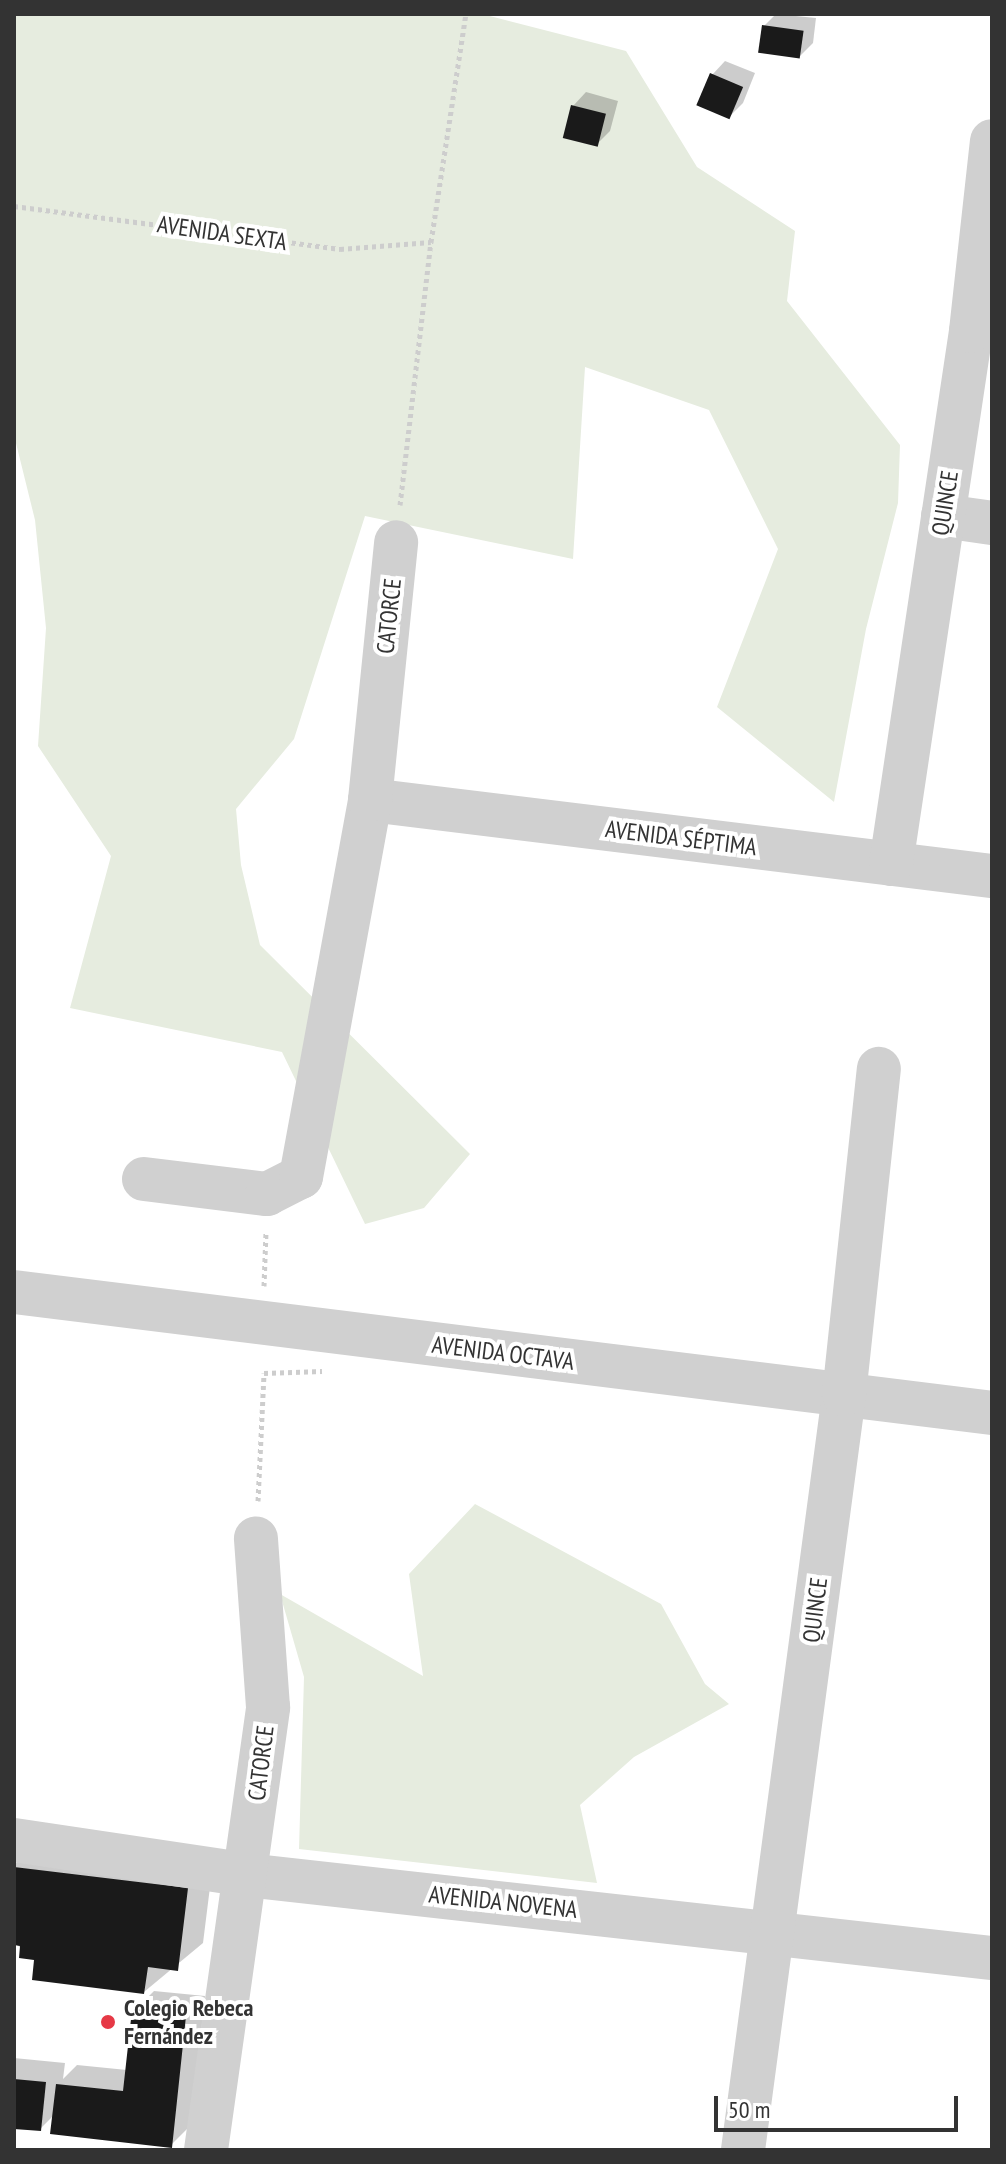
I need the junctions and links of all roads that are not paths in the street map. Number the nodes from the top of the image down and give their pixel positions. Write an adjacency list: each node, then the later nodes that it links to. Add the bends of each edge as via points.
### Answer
1 (992, 141): 2 (street, QUINCE)
2 (981, 332): 3 (street, QUINCE)
3 (943, 516): 4 (street); 7 (street, QUINCE)
4 (992, 523)
5 (396, 542): 6 (street, CATORCE)
6 (370, 800): 7 (street, AVENIDA SÉPTIMA); 10 (street, CATORCE, via 301,1177 267,1194)
7 (891, 864): 8 (street, AVENIDA SÉPTIMA)
8 (992, 876)
9 (879, 1069): 12 (street, QUINCE)
10 (144, 1179)
11 (14, 1292): 12 (street, AVENIDA OCTAVA)
12 (844, 1395): 13 (street, AVENIDA OCTAVA); 17 (street, QUINCE)
13 (992, 1413)
14 (256, 1538): 16 (street, CATORCE, via 268,1707)
15 (14, 1840): 16 (street, AVENIDA NOVENA)
16 (247, 1875): 17 (street, AVENIDA NOVENA); 19 (street, CATORCE)
17 (773, 1931): 18 (street, AVENIDA NOVENA); 20 (street, QUINCE)
18 (992, 1958)
19 (206, 2150)
20 (743, 2150)

